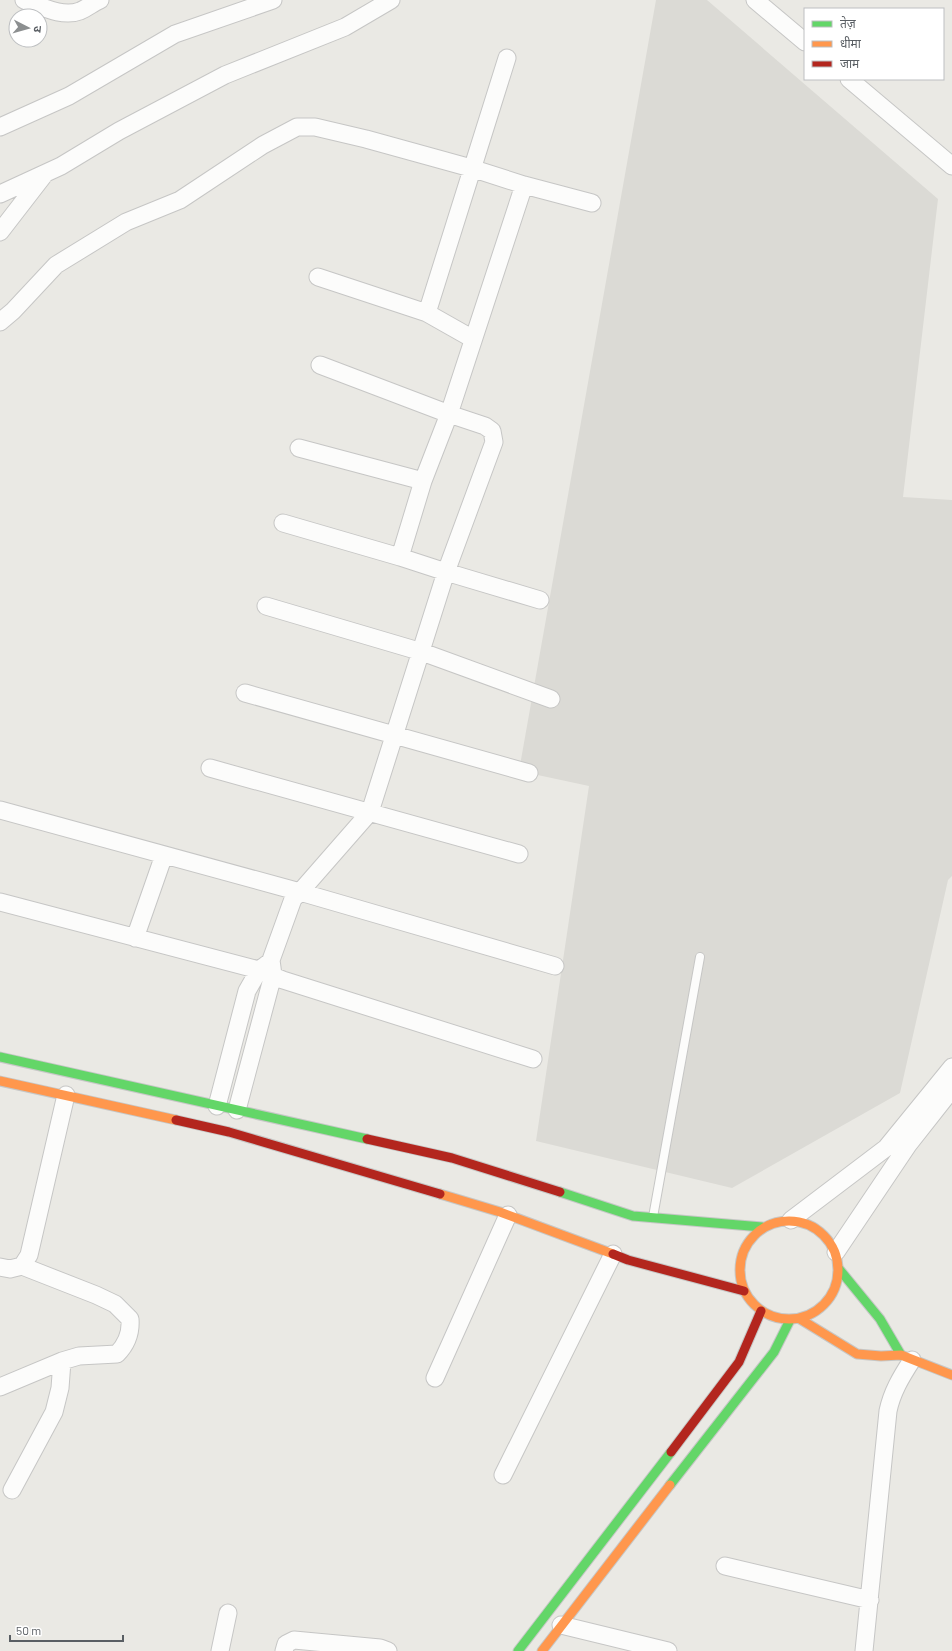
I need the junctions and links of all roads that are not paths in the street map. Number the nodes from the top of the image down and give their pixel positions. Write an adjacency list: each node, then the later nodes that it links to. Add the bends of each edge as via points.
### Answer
1 (24, 0): 2 (street, via 63,13 79,11)
2 (100, 0)
3 (273, 0): 9 (street, via 175,34 69,96)
4 (391, 0): 12 (street, via 345,27 225,75)
5 (755, 0): 6 (street)
6 (804, 41)
7 (507, 58): 11 (street)
8 (850, 80): 10 (street)
9 (0, 127)
10 (952, 166)
11 (471, 168): 13 (street); 18 (street); 19 (street, via 366,139 315,127 297,127 180,200 126,222 56,265)
12 (46, 173): 14 (street); 16 (street)
13 (524, 185): 15 (street); 20 (street)
14 (0, 194)
15 (592, 203)
16 (0, 232)
17 (318, 277): 18 (street)
18 (427, 313): 20 (street)
19 (0, 322)
20 (472, 339): 22 (street)
21 (320, 365): 22 (street)
22 (449, 414): 24 (street); 27 (street, via 485,426 492,431 494,442)
23 (299, 448): 24 (street)
24 (424, 481): 26 (street)
25 (283, 523): 26 (street)
26 (400, 557): 27 (street)
27 (446, 572): 28 (street); 30 (street)
28 (540, 600)
29 (266, 606): 30 (street)
30 (422, 652): 32 (street); 33 (street)
31 (245, 693): 33 (street)
32 (551, 699)
33 (396, 736): 35 (street); 37 (street)
34 (210, 768): 37 (street)
35 (529, 773)
36 (0, 810): 39 (street)
37 (370, 812): 38 (street); 40 (street)
38 (519, 854)
39 (164, 855): 40 (street); 42 (street)
40 (300, 892): 44 (street); 45 (street, via 293,899)
41 (0, 902): 42 (street)
42 (135, 938): 45 (street)
43 (700, 956): 55 (lane)
44 (555, 966)
45 (268, 968): 47 (street, via 283,980); 52 (street, via 247,991); 53 (street)
46 (0, 1057): 52 (street)
47 (533, 1059)
48 (952, 1067): 56 (street, via 886,1148)
49 (0, 1081): 51 (street)
50 (952, 1089): 58 (street, via 904,1150)
51 (66, 1095): 54 (street, via 228,1132); 60 (street, via 29,1255)
52 (216, 1106): 53 (street)
53 (237, 1110): 55 (street, via 452,1158 633,1216)
54 (508, 1215): 59 (street); 70 (street)
55 (653, 1218): 57 (street)
56 (791, 1220): 57 (street); 58 (street, via 806,1222 818,1229 829,1239)
57 (762, 1228): 63 (street, via 750,1240 742,1256 740,1273)
58 (836, 1252): 62 (street)
59 (613, 1254): 63 (street); 72 (street)
60 (22, 1266): 61 (street, via 10,1269); 68 (street, via 115,1304 130,1318 127,1340 117,1354 79,1356)
61 (0, 1267)
62 (839, 1269): 65 (street, via 836,1286 828,1301 815,1312); 67 (street, via 880,1319)
63 (744, 1291): 64 (street)
64 (761, 1311): 66 (street, via 775,1318); 75 (street, via 744,1352 728,1377)
65 (800, 1319): 66 (street); 67 (street, via 857,1354)
66 (790, 1320): 76 (street, via 774,1352)
67 (906, 1357): 69 (street); 77 (street, via 888,1412)
68 (62, 1361): 71 (street); 73 (street, via 60,1388 54,1412)
69 (952, 1375)
70 (435, 1378)
71 (0, 1387)
72 (503, 1475)
73 (12, 1490)
74 (725, 1566): 77 (street)
75 (567, 1587): 76 (street); 83 (street)
76 (582, 1598): 79 (street)
77 (870, 1600): 86 (street)
78 (228, 1613): 81 (street)
79 (561, 1625): 84 (street); 85 (street)
80 (382, 1650): 82 (street, via 294,1640 286,1644)
81 (220, 1651)
82 (284, 1651)
83 (518, 1651)
84 (542, 1651)
85 (668, 1651)
86 (864, 1651)

